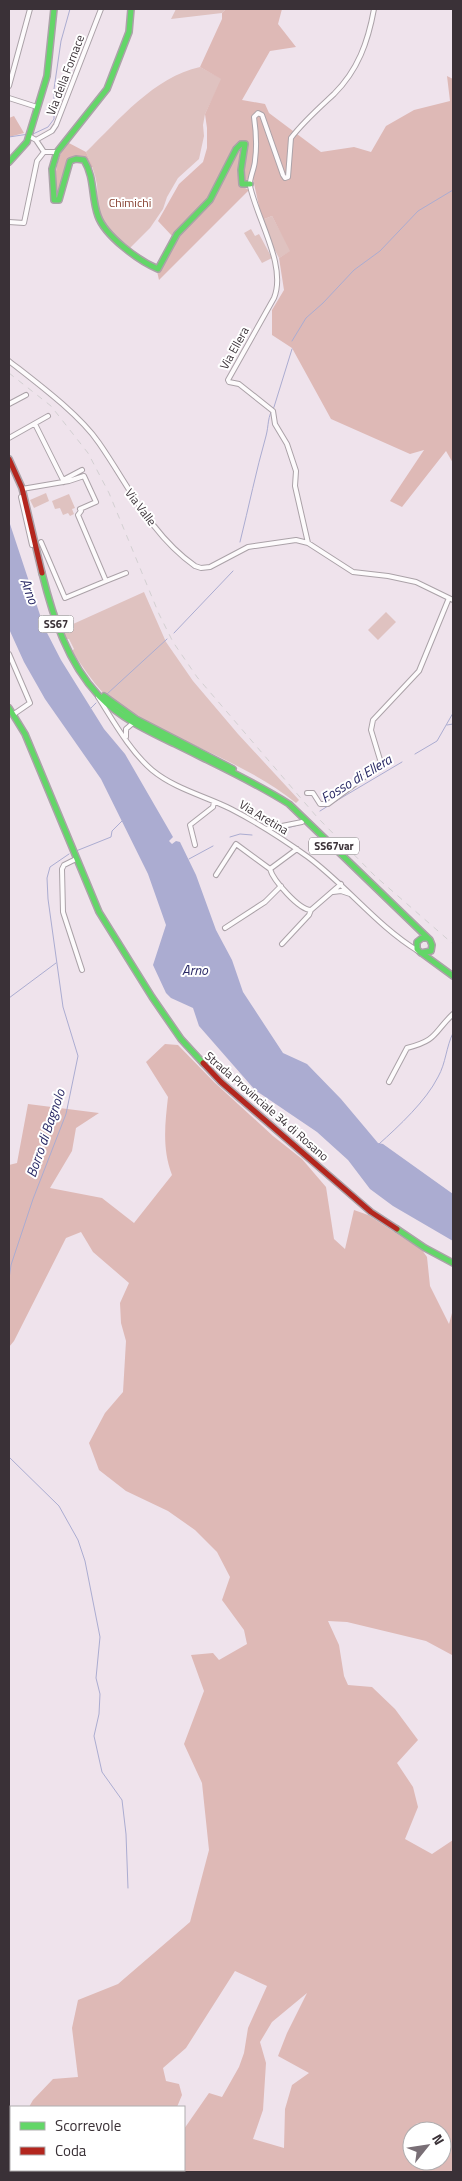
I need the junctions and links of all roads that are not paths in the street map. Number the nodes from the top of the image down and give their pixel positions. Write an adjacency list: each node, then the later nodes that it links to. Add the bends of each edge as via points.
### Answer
1 (30, 9): 6 (street)
2 (54, 9): 8 (main road, via 48,69)
3 (101, 9): 10 (street, Via della Fornace, via 56,125 52,132)
4 (131, 9): 12 (main road, via 129,32 107,89)
5 (374, 9): 14 (street, via 369,37 356,66 338,90 291,138 287,178 283,175 262,115 256,114 255,162)
6 (9, 86)
7 (9, 98): 8 (street)
8 (37, 107): 9 (main road)
9 (29, 135): 10 (street); 13 (main road)
10 (36, 140): 11 (street)
11 (44, 152): 12 (street); 15 (street, via 37,162 24,223)
12 (57, 152): 14 (main road, Via Ellera, via 52,169 54,200 59,200 70,161 84,160 90,169 100,222 151,267 158,269 177,234 206,205 241,144 245,144 240,170 242,184)
13 (9, 162)
14 (250, 184): 27 (street, Via Ellera, via 261,224 273,251 278,285 274,298 228,380 239,384 271,410 296,471 295,486)
15 (9, 222)
16 (9, 361): 27 (street, Via Valle, via 42,386 99,442 142,511 195,566 210,567 248,547 291,540)
17 (26, 395): 18 (street)
18 (9, 404)
19 (48, 416): 20 (street)
20 (35, 424): 21 (street); 24 (street)
21 (9, 438)
22 (9, 459): 25 (main road, Via Aretina / SS67)
23 (82, 470): 24 (street)
24 (64, 481): 25 (street); 32 (street, via 82,476 86,478 96,502 80,509 78,515)
25 (22, 488): 28 (street, Via Aretina, via 20,492); 30 (main road, Via Aretina / SS67)
26 (41, 542): 29 (street)
27 (308, 543): 33 (street, via 353,572 416,582)
28 (32, 545)
29 (53, 569): 30 (street); 32 (street, via 66,598)
30 (42, 572): 35 (main road, Via Aretina / SS67, via 58,628)
31 (126, 573): 32 (street)
32 (106, 581)
33 (451, 599): 43 (street, via 420,671 373,720 371,730 381,763 379,766 328,804 320,804 313,793)
34 (9, 654): 38 (street, via 30,703)
35 (84, 675): 36 (main road, Via Aretina / SS67var); 40 (main road, SS67var, via 114,704)
36 (91, 686): 39 (main road, SS67var, via 109,706); 41 (street, Via Aretina)
37 (9, 708): 38 (main road, Strada Provinciale 34 di Rosano)
38 (14, 714): 49 (main road, Strada Provinciale 34 di Rosano)
39 (133, 723): 40 (street); 41 (street, via 126,729); 42 (main road, SS67var)
40 (147, 724): 42 (main road, SS67var, via 251,778)
41 (128, 741): 44 (street, Via Aretina, via 162,778)
42 (269, 791): 57 (main road, SS67var, via 301,814)
43 (307, 793)
44 (214, 802): 46 (street, Via Aretina); 47 (street, via 190,825)
45 (302, 822): 46 (street)
46 (267, 829): 48 (street, Via Aretina)
47 (195, 846)
48 (297, 849): 50 (street); 52 (street, Via Aretina)
49 (76, 859): 66 (street, via 62,869 62,898 63,912); 70 (main road, Strada Provinciale 34 di Rosano, via 109,928 181,1039 202,1064 371,1212)
50 (270, 869): 51 (street, via 236,844); 53 (street)
51 (216, 875)
52 (341, 884): 54 (street); 55 (street, Via Aretina)
53 (281, 886): 56 (street, via 302,909); 58 (street, via 265,902)
54 (333, 892): 55 (street, via 341,891); 56 (street)
55 (354, 897): 61 (street, Via Aretina)
56 (311, 910): 62 (street)
57 (414, 923): 59 (main road, SS67var); 60 (main road, SS67var)
58 (225, 928)
59 (428, 938): 60 (main road); 63 (main road)
60 (418, 941): 61 (street, via 411,945); 64 (main road)
61 (407, 943): 64 (street, Via Aretina)
62 (282, 944)
63 (432, 949): 64 (main road); 65 (main road)
64 (421, 952): 65 (main road, Via Aretina)
65 (436, 964): 67 (main road, Via Aretina)
66 (82, 970)
67 (453, 976)
68 (453, 1014): 69 (street, via 434,1037 407,1048)
69 (389, 1082)
70 (453, 1263)

